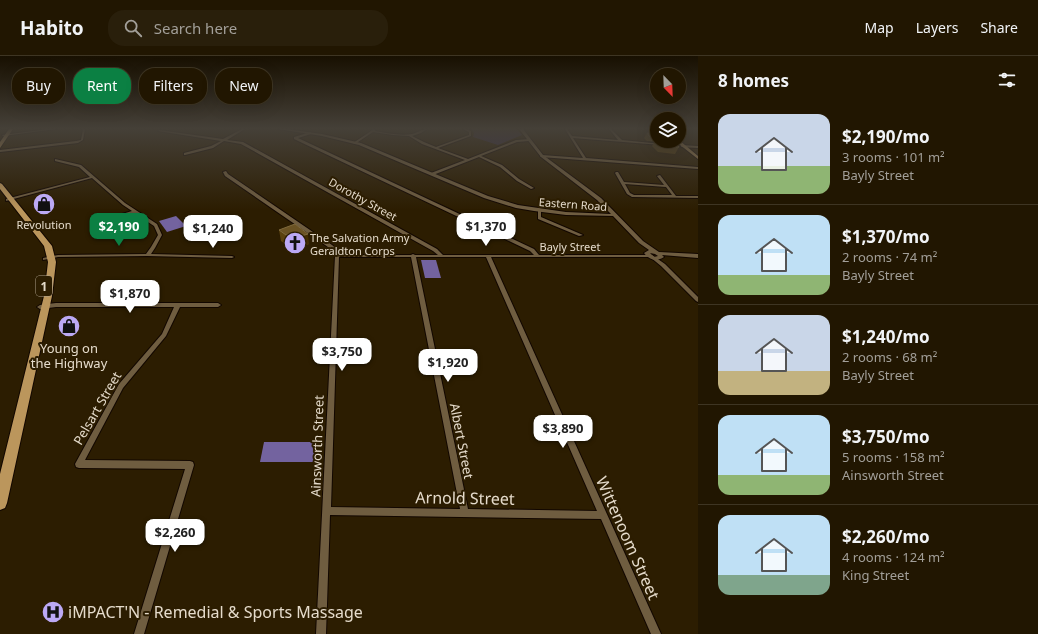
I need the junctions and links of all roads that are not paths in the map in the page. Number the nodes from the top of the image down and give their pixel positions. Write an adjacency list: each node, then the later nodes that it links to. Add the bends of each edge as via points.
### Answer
1 (265, 156): 34 (street, Dorothy Street)
2 (333, 156): 36 (street, via 532,250)
3 (387, 156): 14 (street, Eastern Road)
4 (457, 156): 10 (street)
5 (478, 156): 10 (street); 20 (street, via 501,166)
6 (542, 156): 8 (street); 27 (street, via 586,188)
7 (583, 156): 8 (street)
8 (585, 159): 11 (street)
9 (56, 160): 16 (street, via 75,164)
10 (468, 160): 14 (street)
11 (698, 168)
12 (225, 172): 32 (street, via 330,246)
13 (617, 173): 17 (street)
14 (432, 174): 25 (street, Eastern Road, via 493,200)
15 (659, 176): 19 (street)
16 (93, 177): 24 (street); 26 (street)
17 (623, 183): 19 (street); 22 (street, via 633,196)
18 (0, 185): 24 (highway, 1)
19 (666, 186): 22 (street)
20 (532, 188)
21 (0, 191): 24 (highway, 1)
22 (675, 197): 23 (street)
23 (698, 197)
24 (9, 199): 39 (highway, 1)
25 (538, 211): 27 (street, Eastern Road, via 571,215); 29 (street, via 539,218)
26 (135, 212): 28 (street); 30 (street, via 156,225 160,235)
27 (615, 215): 31 (street)
28 (92, 222)
29 (581, 235)
30 (147, 255): 38 (street); 39 (street)
31 (654, 255): 36 (street, Bayly Street); 37 (street, Bayly Street); 40 (street); 40 (street)
32 (337, 256): 33 (street, Bayly Street); 46 (street, Ainsworth Street)
33 (413, 256): 34 (street, Bayly Street); 47 (street, Albert Street)
34 (442, 256): 35 (street, Bayly Street)
35 (488, 256): 36 (street, Bayly Street); 48 (street, Wittenoom Street)
36 (538, 256)
37 (698, 256)
38 (232, 257)
39 (48, 258): 44 (highway, 1)
40 (663, 265): 41 (street)
41 (698, 300)
42 (178, 305): 43 (street); 44 (street); 49 (street, Pelsart Street, via 164,335 121,386 79,464 190,465)
43 (218, 305)
44 (43, 306): 45 (highway, 1)
45 (0, 503)
46 (327, 511): 47 (street, Arnold Street); 50 (street, Ainsworth Street)
47 (465, 514): 48 (street, Arnold Street)
48 (603, 515): 51 (street, Wittenoom Street)
49 (139, 634)
50 (321, 634)
51 (656, 634)

